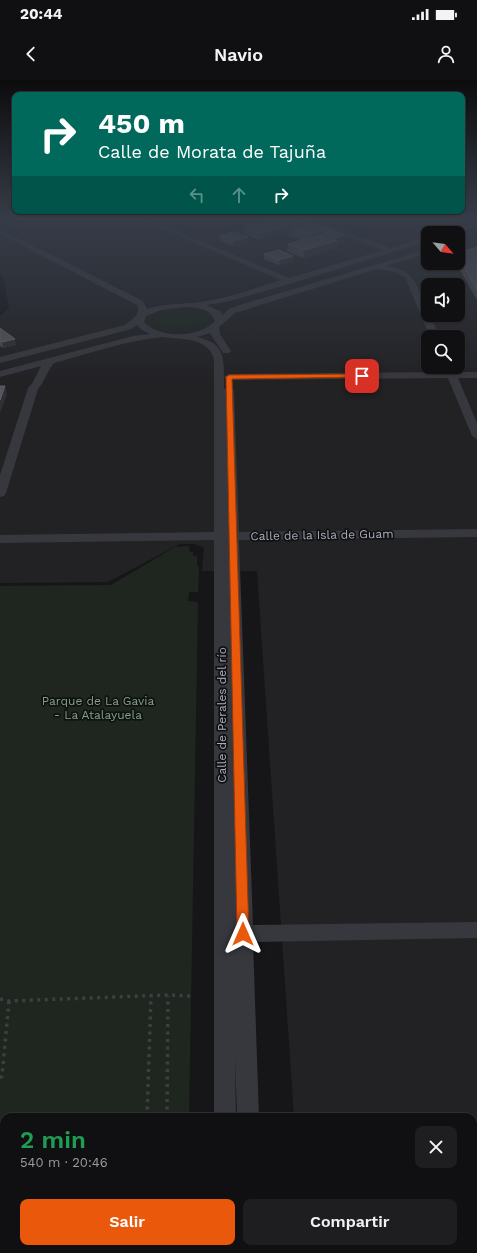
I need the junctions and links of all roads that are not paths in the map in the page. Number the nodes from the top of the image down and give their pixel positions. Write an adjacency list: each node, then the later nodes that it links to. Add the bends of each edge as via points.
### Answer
1 (80, 272): 12 (street, via 136,300 143,307)
2 (92, 272): 10 (street, via 151,301)
3 (271, 272): 9 (street)
4 (318, 272): 9 (street)
5 (359, 272): 13 (street, via 238,309 226,315)
6 (400, 272): 8 (street)
7 (409, 272): 8 (street)
8 (408, 276): 14 (street)
9 (290, 280): 11 (street, via 222,301)
10 (178, 304): 11 (street); 12 (street, via 156,308)
11 (193, 305): 13 (street, via 216,312 220,317)
12 (142, 316): 15 (street, Calle de Perales del río, via 139,322 146,330); 16 (street, via 120,330)
13 (218, 324): 15 (street, via 202,333); 23 (street, Calle de Perales del río, via 215,334 228,355)
14 (432, 330)
15 (176, 336): 17 (street, via 140,338); 28 (street, Calle de Perales del río, via 212,345 218,354)
16 (0, 360)
17 (50, 362): 21 (street); 24 (street, via 44,366 38,384)
18 (421, 372): 23 (street)
19 (465, 373): 22 (street)
20 (450, 374): 25 (street)
21 (0, 375): 24 (street, via 26,378)
22 (477, 375)
23 (229, 377): 28 (street, Calle de Perales del río)
24 (33, 388): 26 (street)
25 (477, 436)
26 (0, 493)
27 (477, 533): 28 (street, Calle de la Isla de Guam)
28 (227, 536): 29 (street, Calle de la Isla de Guam); 31 (street, Calle de Perales del río)
29 (0, 539)
30 (477, 930): 31 (street)
31 (233, 935): 32 (street, Calle de Perales del río); 33 (street, Calle de Perales del río)
32 (225, 1113)
33 (248, 1113)

